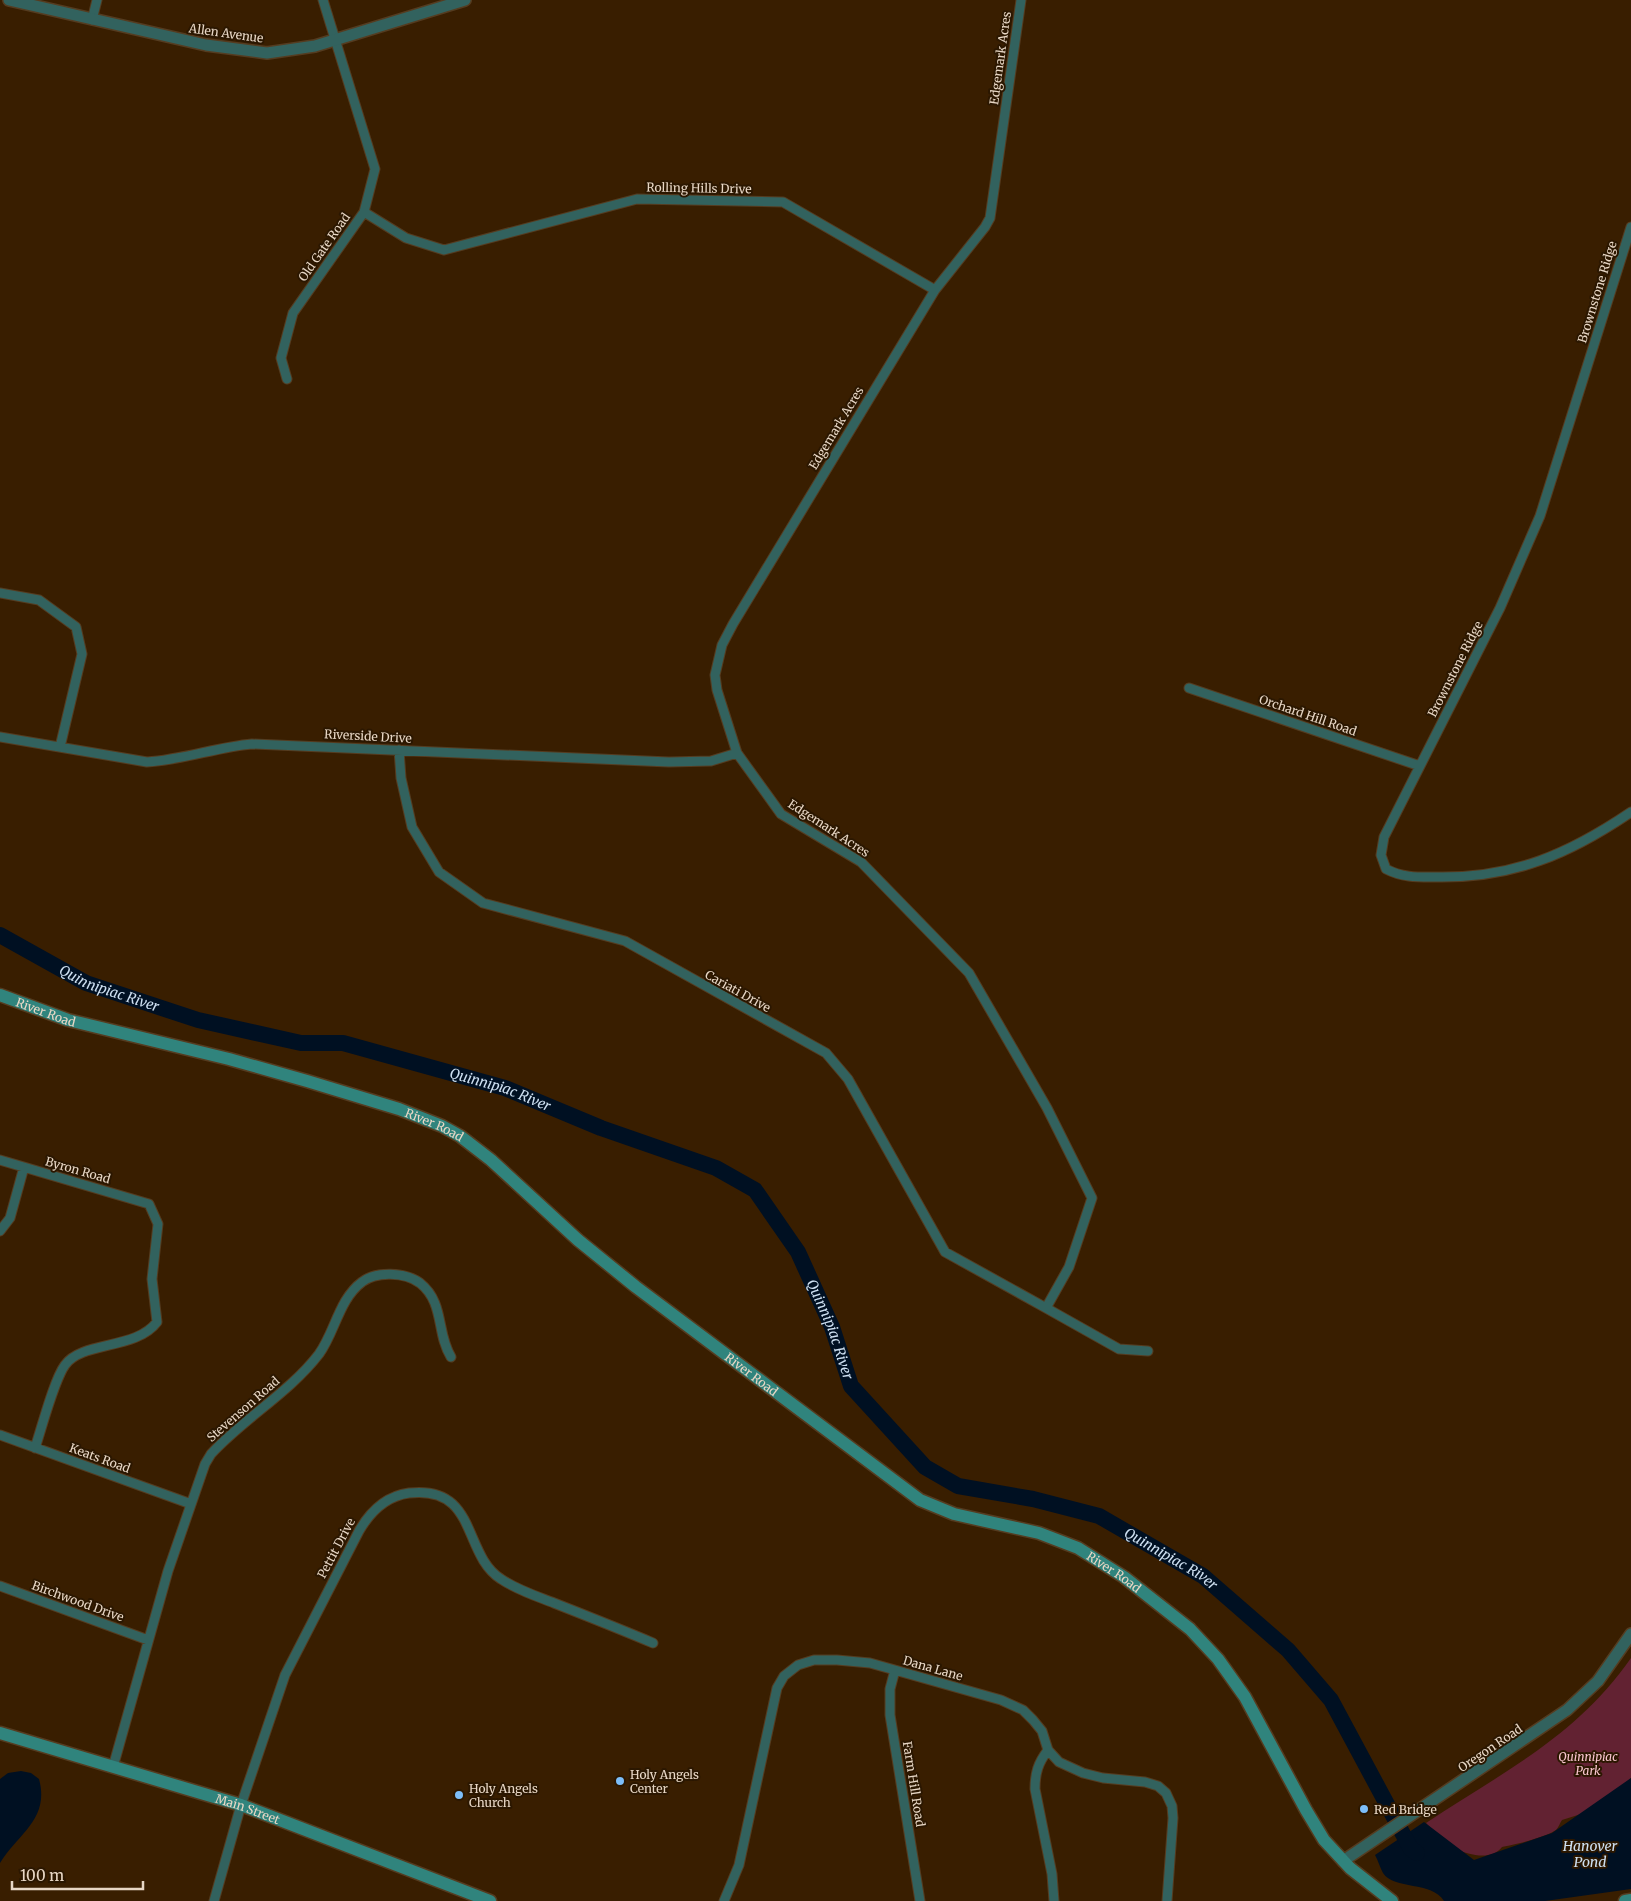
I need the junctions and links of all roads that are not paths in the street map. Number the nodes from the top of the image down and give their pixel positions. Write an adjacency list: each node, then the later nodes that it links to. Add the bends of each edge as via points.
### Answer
1 (9, 0): 6 (street, Allen Avenue)
2 (97, 0): 6 (street)
3 (324, 0): 7 (street, Old Gate Road)
4 (465, 0): 7 (street, Allen Avenue)
5 (1021, 0): 10 (street, Edgemark Acres, via 990,218)
6 (92, 20): 7 (street, Allen Avenue, via 245,52 302,49)
7 (335, 40): 8 (street, Old Gate Road, via 375,169)
8 (364, 212): 10 (street, Rolling Hills Drive, via 406,238 444,250 637,199 784,202); 11 (street, Old Gate Road, via 293,313 281,358)
9 (1631, 227): 18 (street, Brownstone Ridge, via 1540,516 1500,608)
10 (935, 290): 17 (street, Edgemark Acres, via 722,645 715,674 717,690)
11 (287, 379)
12 (0, 593): 15 (street, via 39,600 76,627 82,654)
13 (1189, 688): 18 (street, Orchard Hill Road)
14 (0, 737): 15 (street, Riverside Drive)
15 (60, 747): 16 (street, Riverside Drive, via 147,762 252,744)
16 (399, 750): 17 (street, Riverside Drive, via 678,762 710,761); 24 (street, Cariati Drive, via 401,778 412,827 439,872 483,903 624,941 826,1053 848,1080 945,1252)
17 (737, 753): 24 (street, Edgemark Acres, via 781,814 861,862 969,973 1047,1108 1092,1198 1070,1267)
18 (1420, 766): 19 (street, Brownstone Ridge, via 1384,837 1380,855 1386,869 1400,876 1463,877 1510,871 1555,856 1600,833)
19 (1631, 812)
20 (0, 995): 39 (main road, River Road, via 52,1015 229,1059 380,1104 427,1120 460,1136 636,1287 920,1500 954,1514 1061,1540 1099,1560 1167,1610 1206,1645 1232,1677 1313,1822)
21 (0, 1160): 22 (street, Byron Road)
22 (24, 1167): 23 (street, via 10,1218); 28 (street, Byron Road, via 149,1204 158,1224 152,1280 157,1322 150,1331 80,1354 66,1364)
23 (0, 1231)
24 (1046, 1308): 25 (street, via 1119,1348)
25 (1148, 1351)
26 (451, 1358): 29 (street, Stevenson Road, via 442,1338 437,1304 418,1282 405,1276 390,1275 362,1282 350,1295 320,1352 211,1454)
27 (0, 1435): 28 (street, Keats Road)
28 (35, 1448): 29 (street, Keats Road)
29 (191, 1504): 32 (street, Stevenson Road)
30 (0, 1586): 32 (street, Birchwood Drive)
31 (1631, 1634): 39 (street, Oregon Road, via 1598,1681 1567,1710)
32 (148, 1640): 37 (street, Stevenson Road)
33 (653, 1643): 38 (street, Pettit Drive, via 500,1579 481,1558 466,1520 446,1500 418,1492 389,1499 367,1517 292,1660)
34 (895, 1670): 36 (street, Dana Lane, via 1012,1704 1023,1710 1042,1731); 43 (street, Dana Lane, via 870,1663 814,1660 798,1665 784,1676 772,1702 739,1865); 44 (street, Farm Hill Road, via 890,1689 890,1715)
35 (0, 1733): 37 (main road, Main Street)
36 (1048, 1750): 45 (street, via 1040,1760 1035,1789 1052,1874); 46 (street, Dana Lane, via 1059,1762 1083,1773 1146,1782 1166,1793 1173,1818)
37 (113, 1767): 38 (main road, Main Street)
38 (241, 1805): 41 (street, Pettit Drive); 42 (main road, Main Street)
39 (1342, 1861): 47 (main road, River Road)
40 (1631, 1900): 48 (main road)
41 (214, 1901)
42 (490, 1901)
43 (724, 1901)
44 (920, 1901)
45 (1054, 1901)
46 (1167, 1901)
47 (1392, 1901)
48 (1625, 1901)

